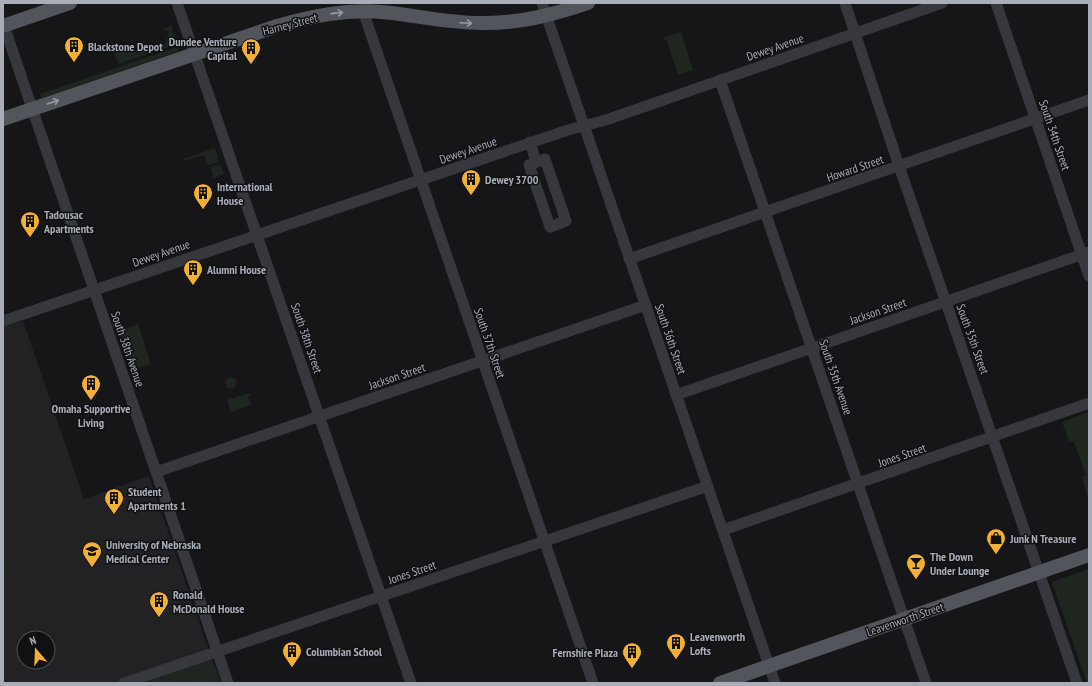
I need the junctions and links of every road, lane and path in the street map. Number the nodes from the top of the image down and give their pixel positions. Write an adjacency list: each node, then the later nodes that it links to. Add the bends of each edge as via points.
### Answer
1 (70, 3): 9 (main road)
2 (177, 3): 11 (street, South 38th Street)
3 (588, 3): 7 (main road, Harney Street)
4 (845, 3): 10 (street, South 35th Street)
5 (942, 3): 10 (street, Dewey Avenue)
6 (996, 3): 15 (street, South 34th Street)
7 (544, 10): 8 (main road, Harney Street, one-way to 7, via 482,24 518,21); 17 (street, South 36th Street)
8 (363, 11): 11 (main road, Harney Street, one-way to 8, via 304,18); 21 (street, South 37th Street)
9 (3, 25): 14 (street, South 38th Avenue)
10 (856, 33): 12 (street, Dewey Avenue); 20 (street, South 35th Street)
11 (195, 54): 14 (main road, Harney Street, one-way to 11); 23 (street, South 38th Street)
12 (720, 80): 17 (street, Dewey Avenue, via 606,120); 22 (street, South 35th Avenue)
13 (1089, 100): 15 (street, Howard Street)
14 (32, 109): 16 (main road, Harney Street); 27 (street, South 38th Avenue)
15 (1036, 118): 20 (street, Howard Street); 24 (street, South 34th Street)
16 (3, 119)
17 (584, 125): 18 (street, Dewey Avenue); 25 (street, South 36th Street)
18 (530, 142): 19 (street); 21 (street, Dewey Avenue)
19 (536, 162): 19 (street, via 529,165 550,227 566,221 545,159)
20 (899, 166): 22 (street, Howard Street); 28 (street, South 35th Street)
21 (421, 179): 23 (street, Dewey Avenue); 32 (street, South 37th Street)
22 (765, 213): 25 (street, Howard Street); 31 (street, South 35th Avenue)
23 (258, 234): 27 (street, Dewey Avenue); 35 (street, South 38th Street)
24 (1085, 253): 26 (street, South 34th Street); 28 (street, Jackson Street)
25 (630, 259): 29 (street, South 36th Street)
26 (1089, 276)
27 (94, 290): 30 (street, Dewey Avenue); 37 (street, South 38th Avenue)
28 (946, 301): 31 (street, Jackson Street); 36 (street, South 35th Street)
29 (646, 305): 32 (street, Jackson Street); 33 (street, South 36th Street)
30 (3, 321)
31 (812, 348): 33 (street, Jackson Street); 38 (street, South 35th Avenue)
32 (482, 360): 35 (street, Jackson Street); 41 (street, South 37th Street)
33 (676, 395): 39 (street, South 36th Street)
34 (1089, 403): 36 (street, Jones Street)
35 (320, 416): 37 (street, Jackson Street); 44 (street, South 38th Street)
36 (993, 437): 38 (street, Jones Street); 43 (street, South 35th Street)
37 (156, 472): 46 (street, South 38th Avenue)
38 (858, 484): 40 (street, Jones Street); 45 (street, South 35th Avenue)
39 (708, 486): 40 (street, South 36th Street); 41 (street, Jones Street)
40 (723, 530): 47 (street, South 36th Street)
41 (543, 540): 44 (street, Jones Street); 51 (street, South 37th Street)
42 (1089, 555): 43 (main road, Leavenworth Street)
43 (1039, 572): 45 (main road, Leavenworth Street); 55 (street, South 35th Street)
44 (382, 596): 46 (street, Jones Street); 50 (street, South 38th Street)
45 (905, 619): 47 (main road, Leavenworth Street); 54 (street, South 35th Avenue)
46 (218, 652): 48 (street, Jones Street); 49 (street, South 38th Avenue)
47 (769, 666): 52 (main road, Leavenworth Street); 53 (street, South 36th Street)
48 (124, 683)
49 (228, 683)
50 (411, 683)
51 (593, 683)
52 (720, 683)
53 (775, 683)
54 (926, 683)
55 (1077, 683)

